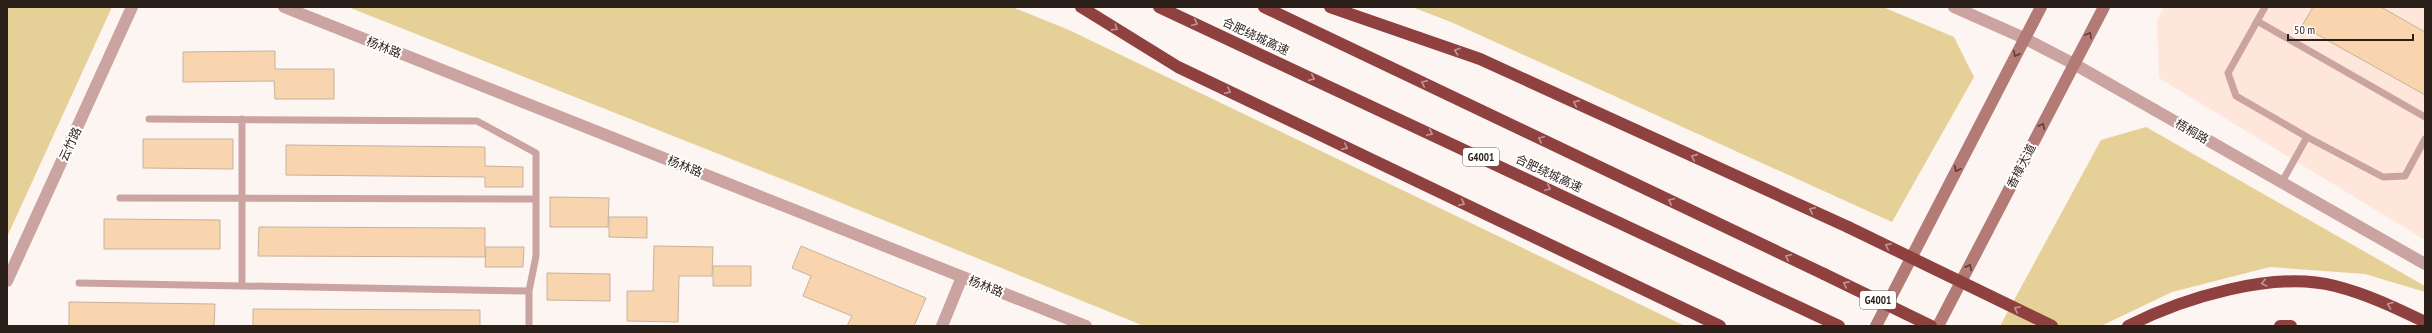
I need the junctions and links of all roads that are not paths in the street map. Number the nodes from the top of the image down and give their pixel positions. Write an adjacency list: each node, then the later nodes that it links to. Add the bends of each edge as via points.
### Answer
1 (132, 7): 25 (street, 云竹路)
2 (284, 7): 24 (street, 杨林路)
3 (1082, 7): 33 (highway, one-way to 33, via 1178,67)
4 (1159, 7): 34 (highway, 合肥绕城高速 / G4001, one-way to 34)
5 (1264, 7): 36 (highway, G4001, one-way to 5, bridge)
6 (1330, 7): 38 (highway, one-way to 6, bridge, via 1848,227 1480,59)
7 (1954, 7): 12 (street, 梧桐路)
8 (2041, 7): 12 (main road)
9 (2104, 7): 13 (main road, 香樟大道, one-way to 9)
10 (2265, 7): 11 (lane)
11 (2257, 21): 14 (lane); 17 (lane, via 2228,73 2236,96)
12 (2024, 38): 13 (street, 梧桐路); 35 (main road, one-way to 35)
13 (2074, 64): 19 (street, 梧桐路); 37 (main road, 香樟大道, one-way to 13)
14 (2425, 118)
15 (149, 119): 16 (lane)
16 (242, 119): 21 (lane); 22 (lane, via 477,121 536,153)
17 (2306, 137): 18 (lane, via 2383,177 2405,176); 19 (lane)
18 (2425, 139)
19 (2282, 182): 23 (street, 梧桐路)
20 (120, 198): 21 (lane)
21 (242, 198): 22 (lane); 27 (lane)
22 (536, 199): 28 (lane, via 536,256)
23 (2425, 264)
24 (962, 277): 31 (street); 32 (street, 杨林路)
25 (7, 281)
26 (79, 283): 27 (lane)
27 (242, 286): 28 (lane)
28 (529, 291): 30 (lane)
29 (2425, 322): 39 (highway, one-way to 39, via 2393,306 2334,285 2281,280 2189,299)
30 (529, 326)
31 (942, 326)
32 (1086, 326)
33 (1720, 326)
34 (1839, 326)
35 (1876, 326)
36 (1932, 326)
37 (1938, 326)
38 (2052, 326)
39 (2128, 326)
40 (2280, 326): 41 (highway)
41 (2291, 326)

